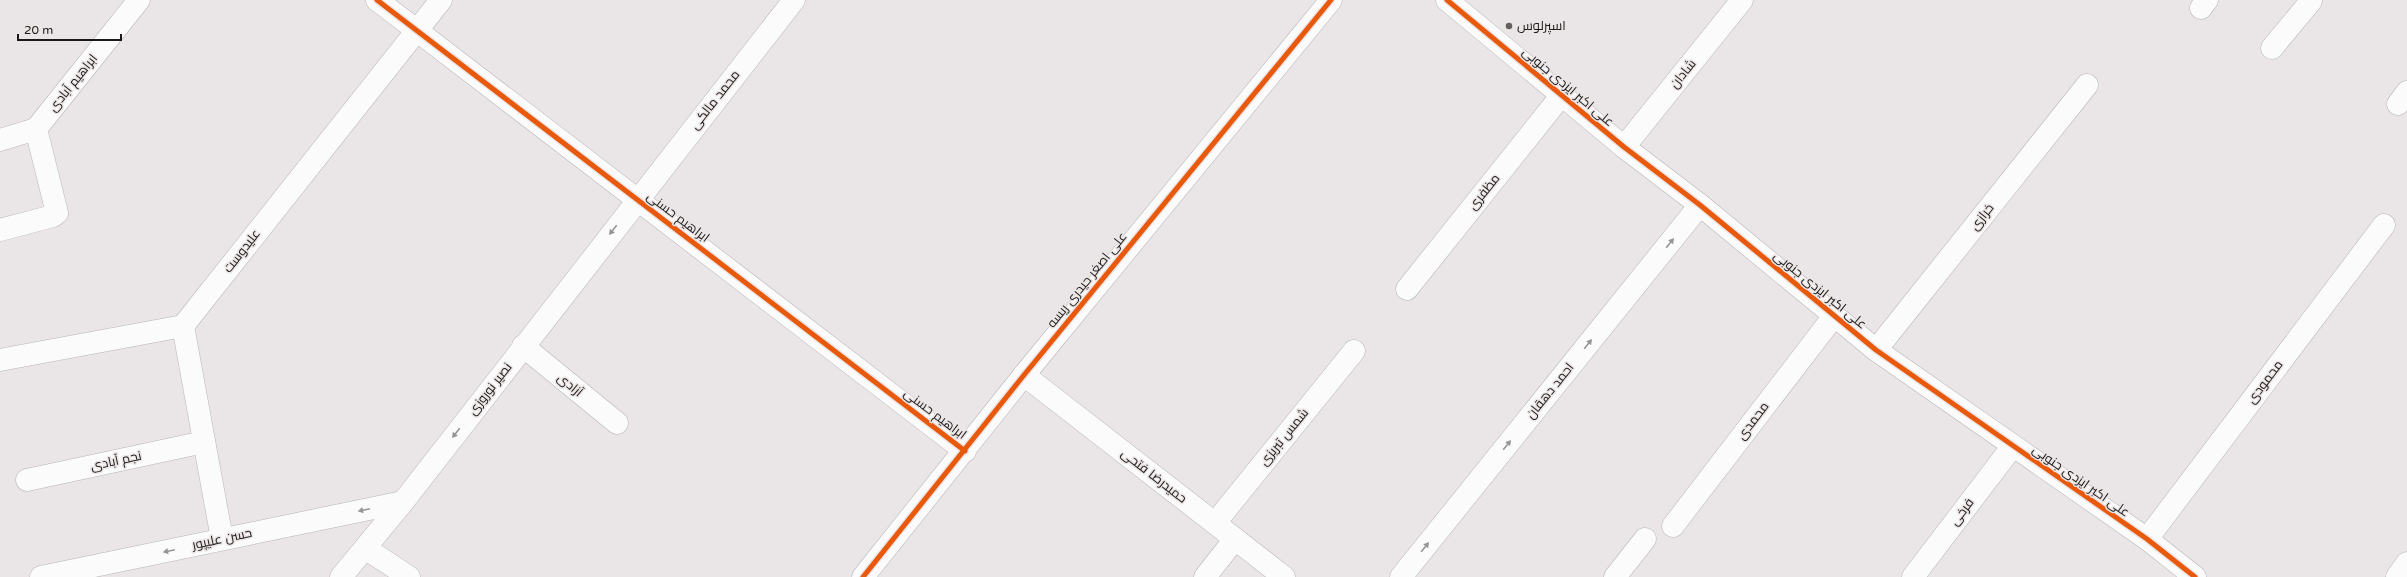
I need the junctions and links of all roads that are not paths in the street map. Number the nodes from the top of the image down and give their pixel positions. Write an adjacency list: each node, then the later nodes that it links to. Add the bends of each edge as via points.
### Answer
1 (139, 0): 13 (street, ابراهیم آبادی)
2 (377, 0): 9 (street, ابراهیم حسنی)
3 (441, 0): 9 (street, علیدوست)
4 (794, 0): 16 (street, محمد مالکی)
5 (1331, 0): 27 (street, علی اصغر حیدری ریسه)
6 (1447, 0): 12 (street, علی اکبر ایزدی جنوبی)
7 (1742, 0): 15 (street, شادان)
8 (2311, 0): 10 (street)
9 (417, 30): 16 (street, ابراهیم حسنی); 22 (street, علیدوست)
10 (2272, 48)
11 (2087, 84): 24 (street, خرازی)
12 (1561, 96): 15 (street, علی اکبر ایزدی جنوبی); 20 (street, مظفری)
13 (36, 129): 14 (street); 19 (street, via 57,213)
14 (0, 140)
15 (1624, 147): 17 (street, علی اکبر ایزدی جنوبی)
16 (637, 199): 23 (street, نصیر نوروزی, one-way to 23); 31 (street, ابراهیم حسنی)
17 (1700, 205): 21 (street, علی اکبر ایزدی جنوبی); 48 (street, احمد دهقان, one-way to 17)
18 (2384, 225): 39 (street, محمودی)
19 (0, 230)
20 (1407, 289)
21 (1834, 316): 24 (street, علی اکبر ایزدی جنوبی); 35 (street, محمدی)
22 (183, 326): 26 (street); 29 (street)
23 (523, 346): 28 (street, آزادی); 33 (street, نصیر نوروزی, one-way to 33)
24 (1876, 350): 30 (street, علی اکبر ایزدی جنوبی)
25 (1354, 351): 34 (street, شمس تبریزی)
26 (0, 360)
27 (1024, 375): 31 (street, علی اصغر حیدری ریسه); 34 (street, حمیدرضا فتحی)
28 (617, 423)
29 (204, 442): 32 (street, نجم آبادی); 36 (street)
30 (2012, 446): 39 (street, علی اکبر ایزدی جنوبی); 50 (street, فرخی)
31 (965, 451): 45 (street, علی اصغر حیدری ریسه)
32 (27, 480)
33 (403, 502): 36 (street, حسن علیپور, one-way to 36); 40 (street, نصیر نوروزی)
34 (1215, 523): 37 (street, حمیدرضا فتحی)
35 (1673, 526)
36 (222, 539): 42 (street, حسن علیپور, one-way to 42)
37 (1235, 539): 46 (street); 47 (street, حمیدرضا فتحی)
38 (1645, 539): 49 (street)
39 (2147, 539): 51 (street, علی اکبر ایزدی جنوبی)
40 (365, 548): 43 (street, نصیر نوروزی); 44 (street)
41 (2407, 563): 52 (street)
42 (42, 577)
43 (340, 577)
44 (409, 577)
45 (863, 577)
46 (1206, 577)
47 (1284, 577)
48 (1401, 577)
49 (1615, 577)
50 (1913, 577)
51 (2195, 577)
52 (2397, 577)

